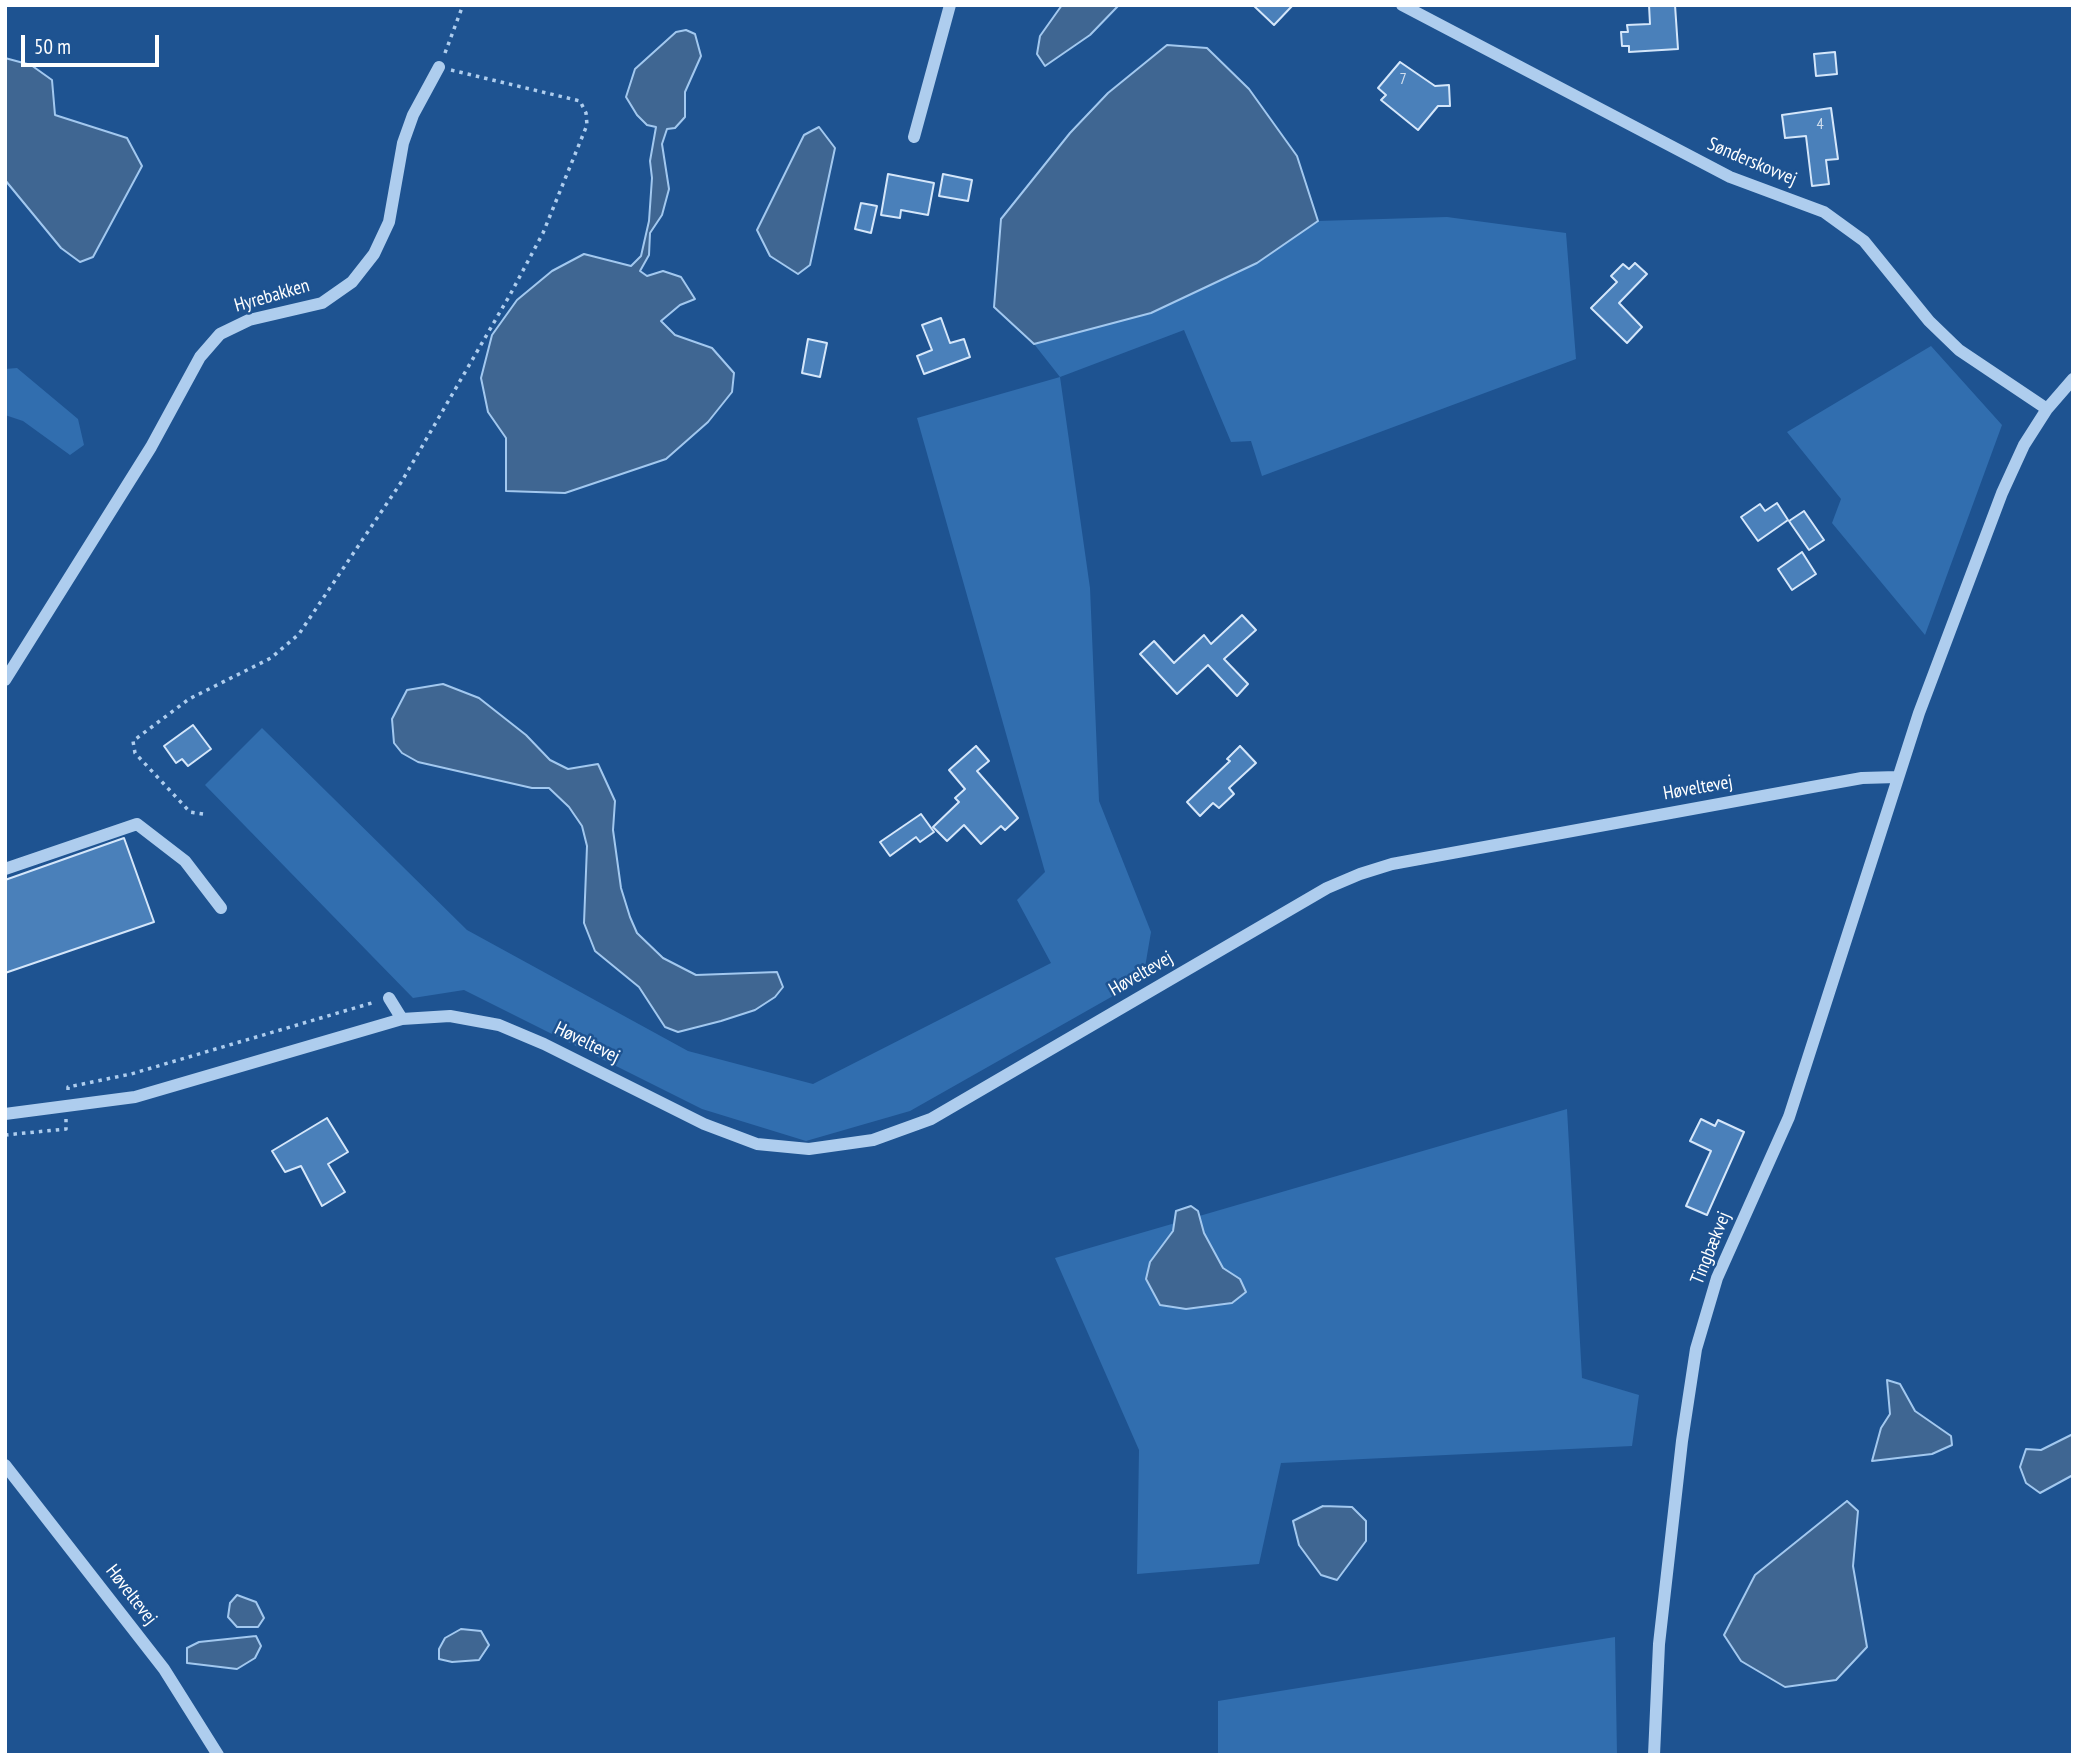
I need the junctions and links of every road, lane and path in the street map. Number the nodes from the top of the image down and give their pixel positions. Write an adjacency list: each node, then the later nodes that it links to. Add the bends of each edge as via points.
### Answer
1 (463, 5): 4 (path)
2 (950, 5): 5 (street)
3 (1402, 5): 7 (street, Sønderskovvej, via 1730,177 1824,212 1864,241 1959,351)
4 (439, 67): 8 (street, Hyrebakken, via 412,115 389,222 374,254 352,282 322,303 249,320 220,334 200,357 151,447); 10 (path, via 580,101 587,125 543,233 511,293 402,481 299,634 271,658 189,699 133,741 135,752 190,812)
5 (914, 137)
6 (2073, 379): 7 (street)
7 (2047, 409): 9 (street, via 2002,493)
8 (5, 680)
9 (1897, 777): 14 (street, Høveltevej, via 1861,778 1392,864 1360,874 1327,888 931,1119 873,1140 810,1149 757,1144 704,1124 499,1025 450,1016); 20 (street, Tingbækvej, via 1789,1117 1717,1278 1696,1349 1659,1644)
10 (203, 814)
11 (5, 869): 12 (street, via 137,824 185,860)
12 (221, 908)
13 (389, 998): 14 (street); 15 (path, via 131,1074 68,1087)
14 (402, 1019): 15 (street, Høveltevej, via 135,1097)
15 (67, 1107): 16 (street, Høveltevej); 17 (path, via 66,1129)
16 (5, 1114)
17 (5, 1135)
18 (5, 1465): 19 (street, Høveltevej, via 163,1669)
19 (218, 1755)
20 (1654, 1755)

